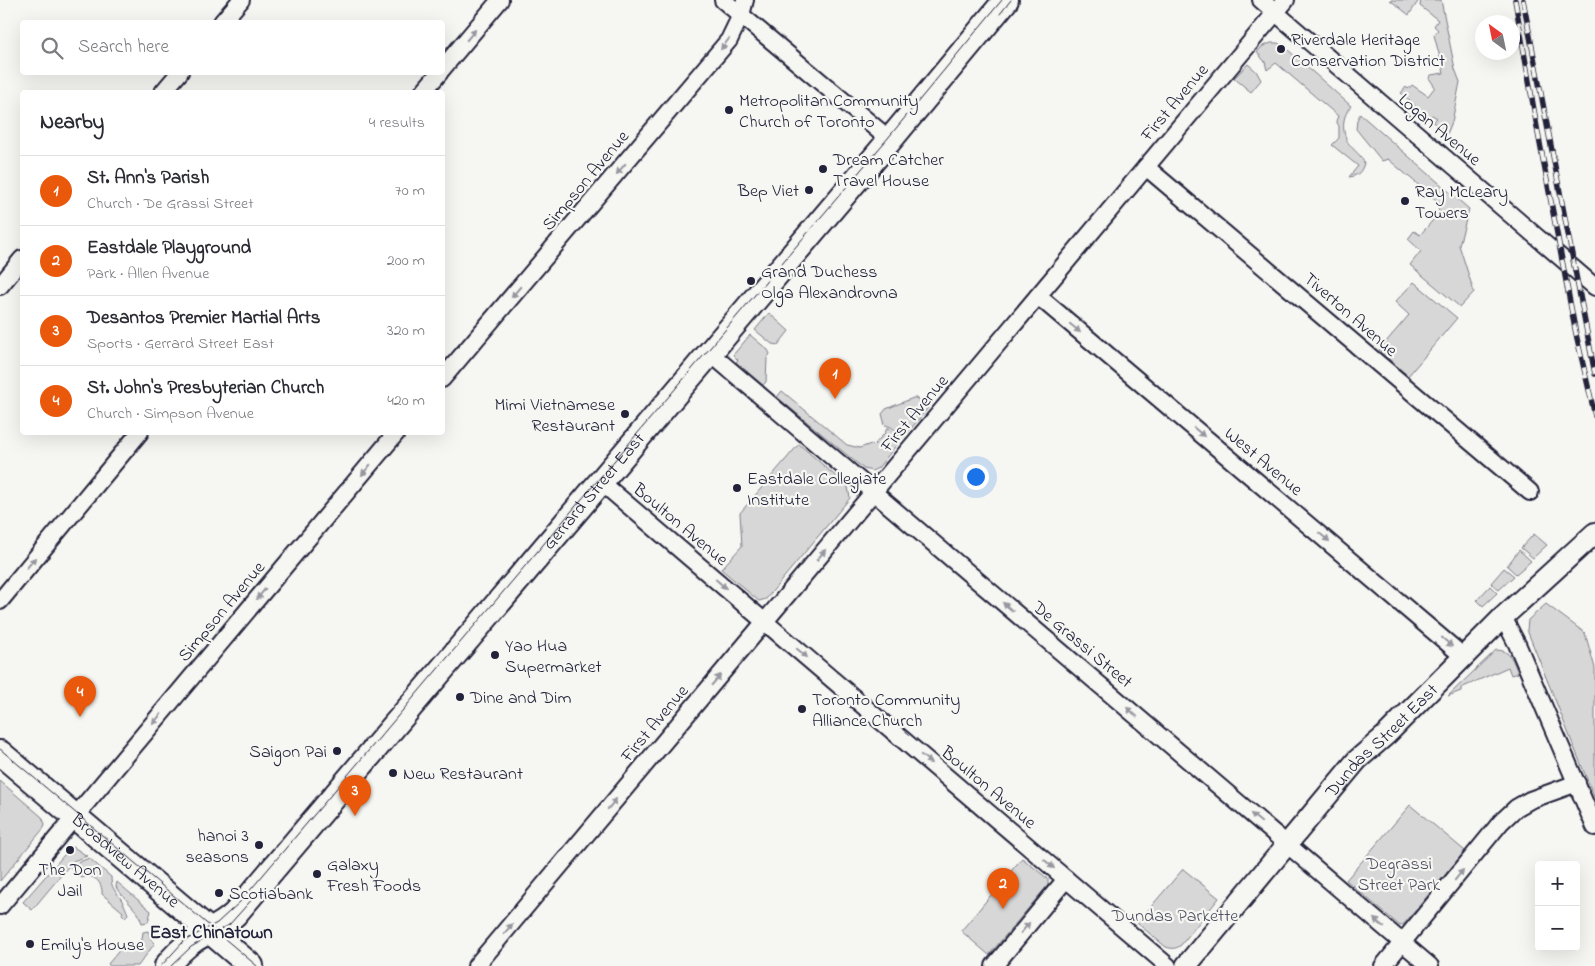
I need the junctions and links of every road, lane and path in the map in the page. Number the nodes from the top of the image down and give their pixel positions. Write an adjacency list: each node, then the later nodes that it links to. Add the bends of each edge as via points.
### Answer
1 (242, 0): 9 (street)
2 (500, 0): 10 (street, one-way to 2)
3 (724, 0): 7 (street)
4 (1006, 0): 15 (main road, Gerrard Street East)
5 (1261, 0): 8 (street, Logan Avenue)
6 (1286, 0): 8 (street, First Avenue)
7 (743, 8): 15 (street); 22 (street, Simpson Avenue, one-way to 22, via 724,47)
8 (1276, 13): 16 (street, First Avenue); 19 (street, Logan Avenue)
9 (224, 20)
10 (445, 65)
11 (177, 75): 13 (street)
12 (437, 75): 14 (street)
13 (165, 90)
14 (425, 90)
15 (890, 140): 21 (main road, Gerrard Street East)
16 (1146, 167): 20 (street, First Avenue); 27 (street, Tiverton Avenue)
17 (20, 261): 18 (street)
18 (0, 286)
19 (1595, 287)
20 (1038, 296): 26 (street, First Avenue); 32 (street, West Avenue, one-way to 32)
21 (710, 353): 25 (main road, Gerrard Street East); 26 (street, De Grassi Street)
22 (445, 375)
23 (138, 435): 29 (street, one-way to 23)
24 (394, 435): 35 (street, Simpson Avenue, one-way to 35)
25 (601, 482): 31 (street, Boulton Avenue, one-way to 31); 40 (main road, Gerrard Street East, via 235,914)
26 (874, 492): 31 (street, First Avenue, one-way to 26); 37 (street, De Grassi Street, one-way to 26)
27 (1530, 492)
28 (1595, 533): 30 (street, Dundas Street East)
29 (0, 601)
30 (1504, 617): 32 (street, Dundas Street East); 34 (street)
31 (765, 622): 38 (street, Boulton Avenue, one-way to 38); 44 (street, First Avenue, one-way to 31)
32 (1464, 656): 37 (street, Dundas Street East, via 1357,760)
33 (0, 753): 35 (main road, Broadview Avenue)
34 (1577, 783): 36 (street); 41 (street, one-way to 34, via 1501,822 1516,808)
35 (76, 816): 39 (street, Simpson Avenue); 40 (main road, Broadview Avenue)
36 (1595, 827)
37 (1287, 844): 41 (street, De Grassi Street, one-way to 37); 47 (street, Dundas Street East)
38 (1066, 879): 45 (street, one-way to 38); 46 (street, Boulton Avenue)
39 (0, 906)
40 (211, 932): 42 (main road, Gerrard Street East, via 188,944); 43 (main road, Broadview Avenue)
41 (1403, 943): 48 (street); 49 (street, De Grassi Street)
42 (166, 966)
43 (251, 966)
44 (476, 966)
45 (994, 966)
46 (1168, 966)
47 (1186, 966)
48 (1383, 966)
49 (1430, 966)

